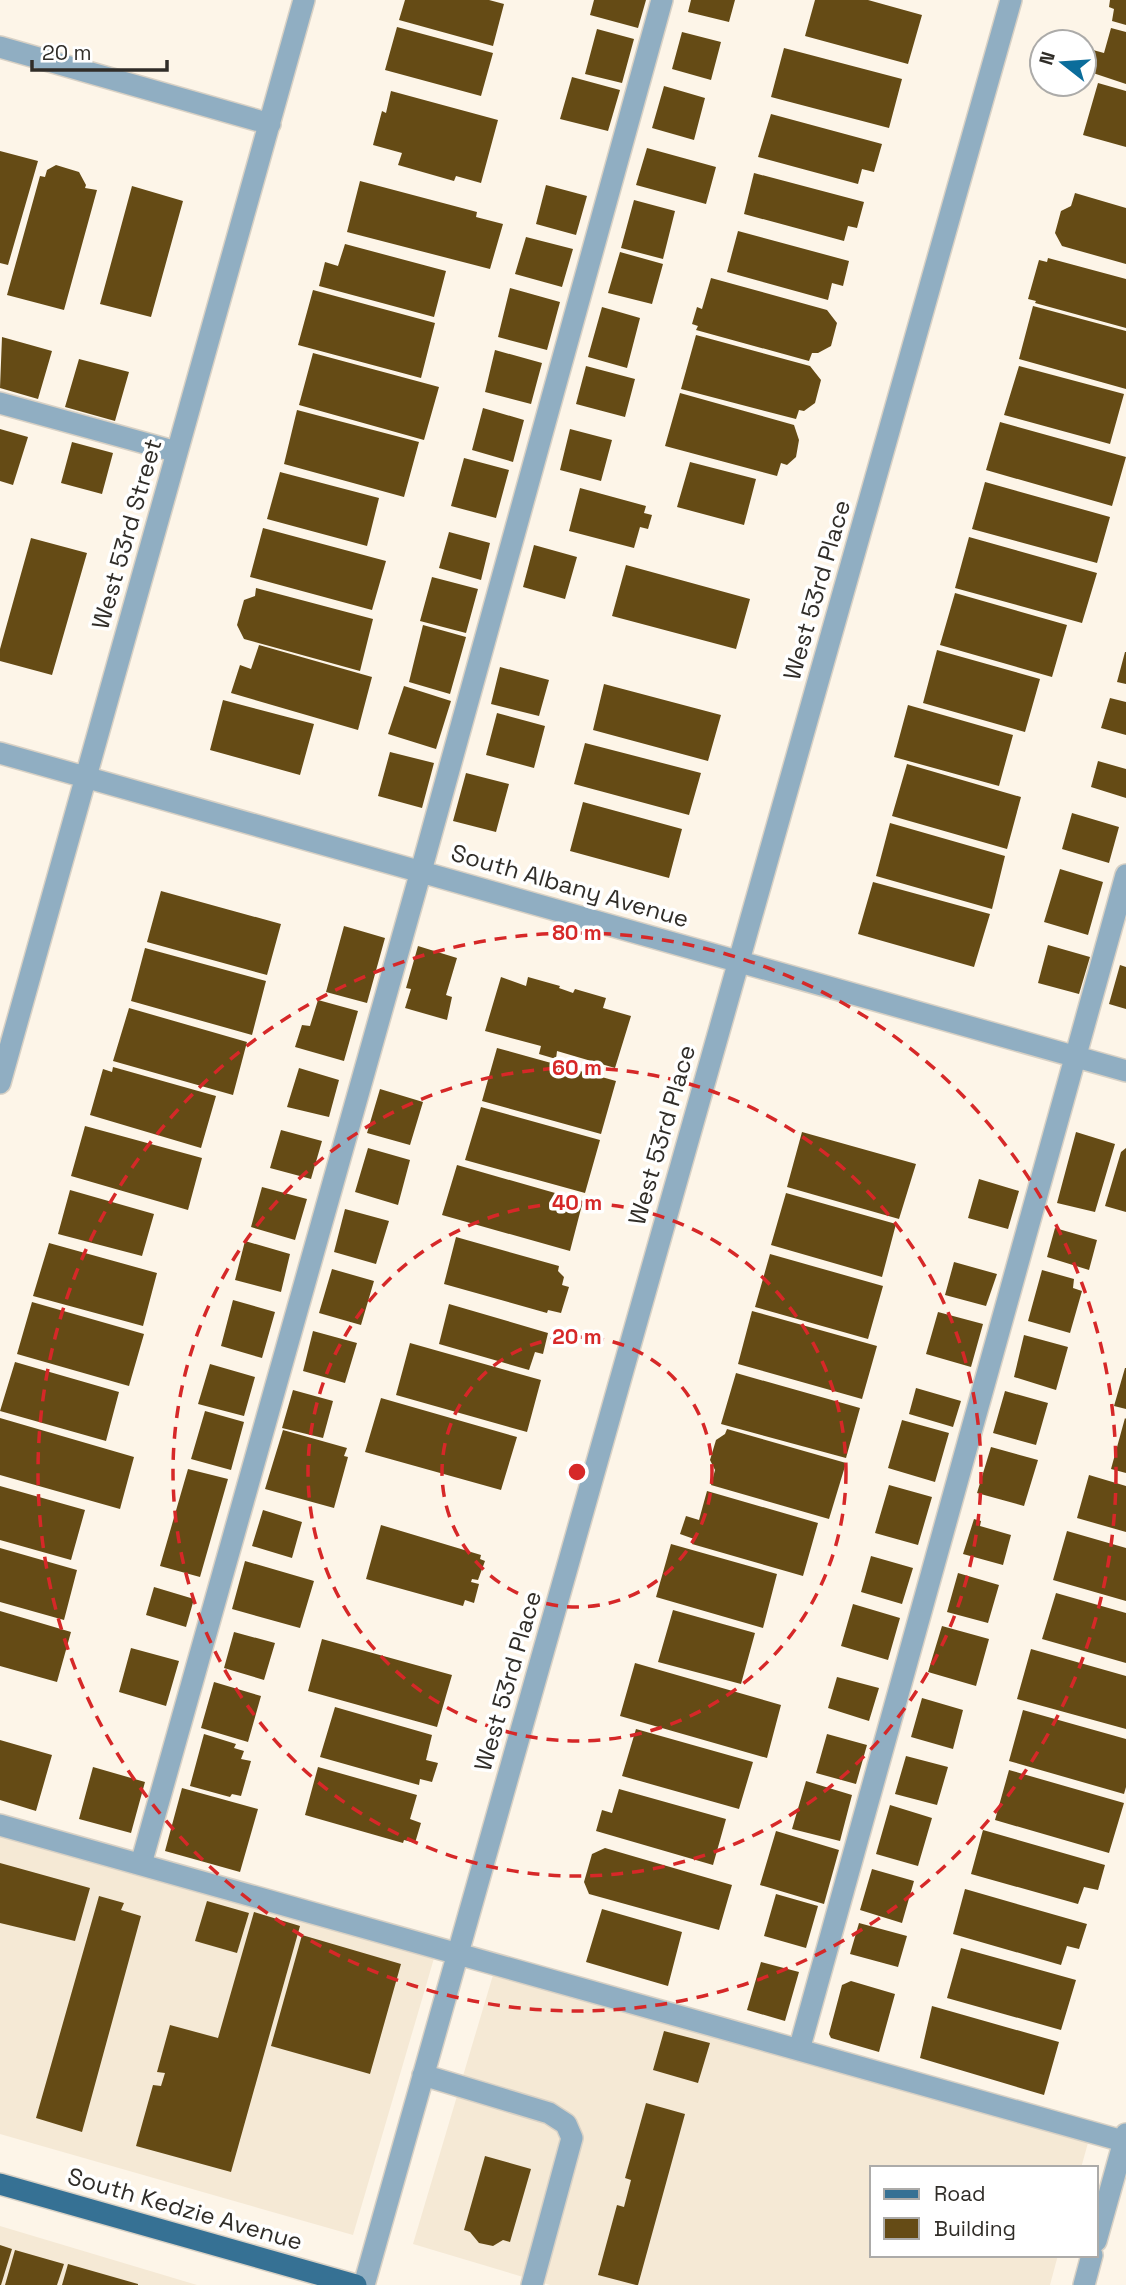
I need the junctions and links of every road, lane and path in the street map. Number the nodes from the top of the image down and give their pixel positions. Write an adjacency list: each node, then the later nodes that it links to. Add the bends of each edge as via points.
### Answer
1 (304, 0): 5 (street, West 53rd Street)
2 (662, 0): 10 (street)
3 (1011, 0): 12 (street, West 53rd Place)
4 (0, 47): 5 (street)
5 (270, 124): 7 (street, West 53rd Street)
6 (0, 403): 7 (street)
7 (177, 452): 9 (street, West 53rd Street)
8 (0, 752): 9 (street, South Albany Avenue)
9 (86, 777): 10 (street, South Albany Avenue); 15 (street, West 53rd Street)
10 (421, 871): 12 (street, South Albany Avenue); 17 (street)
11 (1126, 875): 13 (street)
12 (739, 961): 13 (street, South Albany Avenue); 18 (street, West 53rd Place)
13 (1076, 1057): 14 (street, South Albany Avenue); 19 (street)
14 (1126, 1071)
15 (0, 1083)
16 (0, 1825): 17 (street)
17 (141, 1864): 18 (street)
18 (458, 1954): 19 (street); 20 (street, West 53rd Place)
19 (799, 2050): 21 (street)
20 (423, 2075): 26 (street, West 53rd Place); 27 (street, via 549,2113 566,2124 572,2138)
21 (1125, 2139): 23 (street)
22 (0, 2185): 25 (main road, South Kedzie Avenue)
23 (1098, 2234)
24 (1091, 2257): 28 (street)
25 (356, 2285)
26 (364, 2285)
27 (532, 2285)
28 (1084, 2285)

